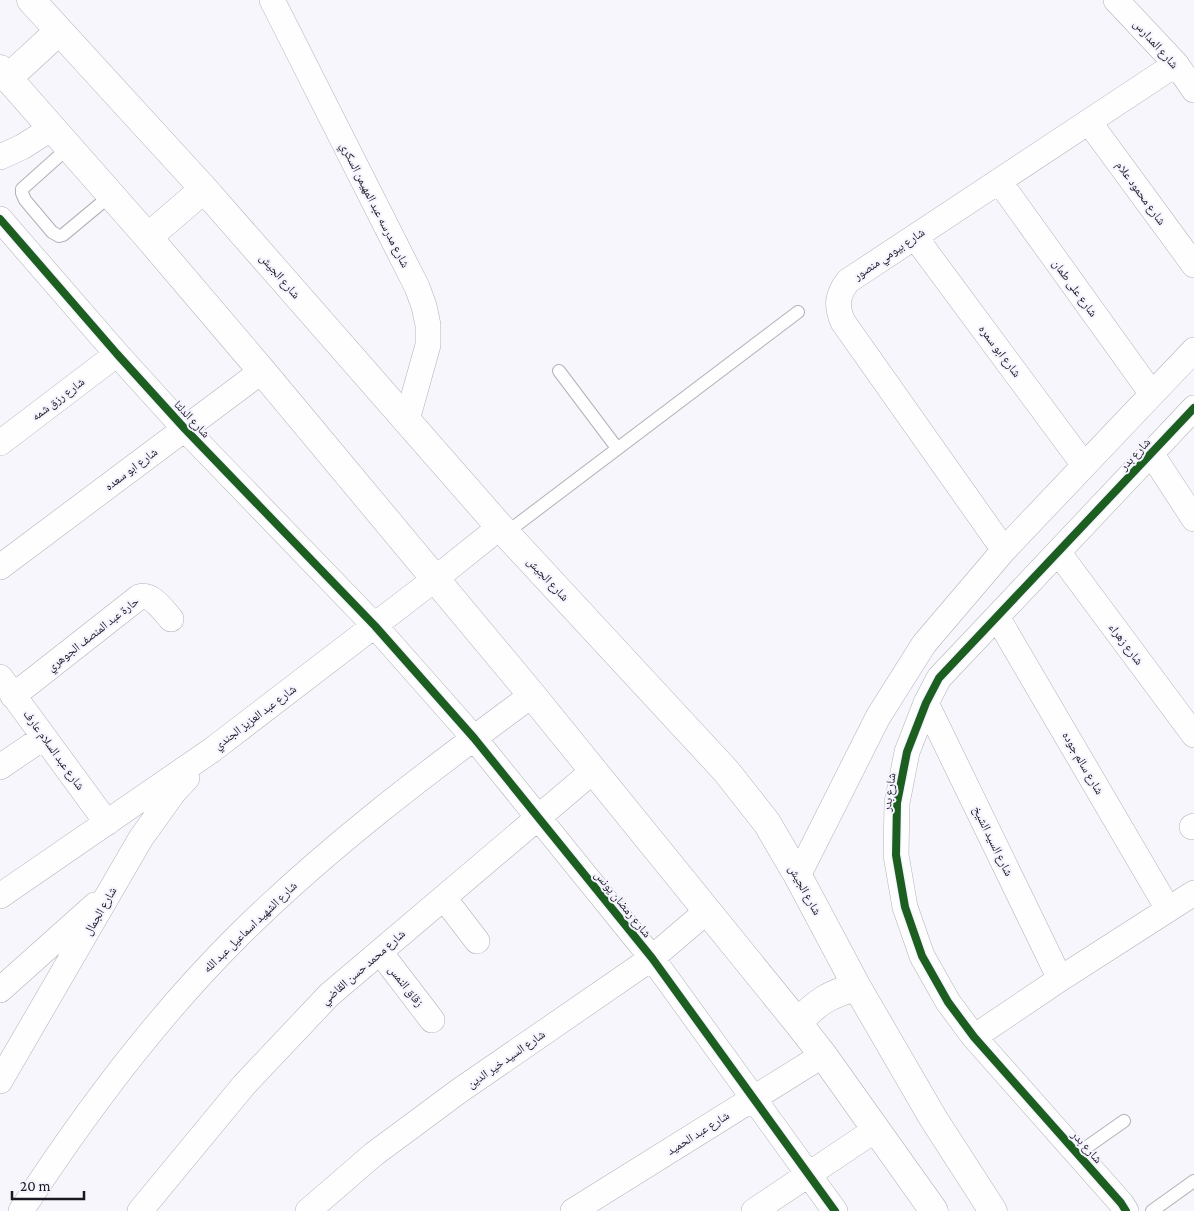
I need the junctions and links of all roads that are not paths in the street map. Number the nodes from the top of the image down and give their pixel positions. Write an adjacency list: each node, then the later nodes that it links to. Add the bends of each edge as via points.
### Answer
1 (31, 0): 4 (main road, شارع الجيش)
2 (1116, 0): 5 (street, شارع المدارس)
3 (281, 4): 25 (street, شارع مدرسه عبد المهيمن السكري, via 424,306 428,345)
4 (58, 32): 6 (main road); 12 (main road, شارع الجيش)
5 (1176, 64): 7 (street, شارع المدارس); 8 (street, شارع بيومي منصور)
6 (3, 76): 9 (main road)
7 (1194, 90)
8 (1089, 122): 11 (street, شارع بيومي منصور); 17 (street, شارع محمود علام)
9 (61, 137): 10 (street, via 22,147); 13 (main road); 13 (lane, via 22,193 52,232 63,236)
10 (0, 157)
11 (998, 181): 15 (street, شارع بيومي منصور); 23 (street, شارع على طمان)
12 (204, 189): 16 (main road); 25 (main road, شارع الجيش)
13 (111, 195): 16 (main road)
14 (0, 220): 20 (street, شارع الدلتا)
15 (915, 236): 30 (street, شارع ابو سمره); 33 (street, شارع بيومي منصور, via 848,281 837,301 838,312)
16 (148, 238): 21 (main road)
17 (1194, 265)
18 (798, 312): 28 (lane)
19 (1194, 350): 23 (street)
20 (117, 354): 26 (street, شارع الدلتا); 27 (street, شارع رزق شمه)
21 (262, 371): 26 (street, شارع ابو سعده); 36 (main road)
22 (559, 371): 28 (lane)
23 (1152, 394): 30 (street)
24 (1194, 408): 29 (street, شارع بدر)
25 (407, 420): 32 (main road, شارع الجيش)
26 (185, 429): 35 (street, شارع ابو سعده); 39 (street, شارع الدلتا)
27 (0, 443)
28 (618, 448): 32 (lane)
29 (1151, 453): 31 (street); 34 (street, شارع بدر)
30 (1084, 465): 33 (street)
31 (1194, 519)
32 (503, 530): 36 (street, شارع عبد العزيز الجندي); 51 (main road, شارع الجيش, via 726,771 767,823)
33 (1004, 550): 51 (street, via 924,644 878,717)
34 (1058, 552): 37 (street, شارع بدر); 43 (street, شارع زهراء)
35 (0, 567)
36 (436, 579): 39 (street, شارع عبد العزيز الجندي); 41 (main road)
37 (997, 617): 42 (street, شارع بدر, via 940,678); 56 (street, شارع سالم جوده)
38 (171, 619): 40 (street, حارة عبد المنصف الجوهري, via 150,598 139,598)
39 (375, 626): 45 (street, شارع رمضان يونس); 46 (street, شارع عبد العزيز الجندي)
40 (7, 687): 44 (street, شارع عبد السلام عارف)
41 (532, 695): 45 (street, شارع الشهيد اسماعيل عبد الله); 48 (main road)
42 (926, 703): 61 (street, شارع السيد الشيخ); 66 (street, شارع بدر, via 907,752 897,803 896,855 905,907 922,956 948,1002)
43 (1194, 735)
44 (44, 737): 47 (street); 50 (street, شارع عبد السلام عارف)
45 (474, 738): 49 (street, شارع رمضان يونس); 76 (street, شارع الشهيد اسماعيل عبد الله, via 342,841 235,939 138,1047 93,1105)
46 (212, 750): 50 (street, شارع عبد العزيز الجندي); 52 (street, شارع الجمال, via 174,792 141,838)
47 (0, 767)
48 (593, 772): 49 (street, شارع محمد حسن القاضي); 57 (main road)
49 (538, 818): 55 (street, شارع محمد حسن القاضي); 60 (street, شارع رمضان يونس)
50 (107, 823): 54 (street, شارع عبد العزيز الجندي)
51 (798, 876): 62 (main road, شارع الجيش)
52 (114, 888): 63 (street); 68 (street, شارع الجمال)
53 (1194, 893): 56 (street)
54 (0, 896)
55 (444, 898): 58 (street); 59 (street, شارع محمد حسن القاضي)
56 (1168, 909): 61 (street)
57 (707, 911): 60 (street, شارع السيد خير الدين); 65 (main road)
58 (477, 940)
59 (380, 952): 64 (street, زقاق النمس); 77 (street, شارع محمد حسن القاضي, via 328,995 244,1085)
60 (652, 958): 69 (street, شارع رمضان يونس); 78 (street, شارع السيد خير الدين, via 374,1154)
61 (1060, 979): 66 (street)
62 (857, 987): 65 (main road, via 823,998); 82 (main road, شارع الجيش, via 933,1118)
63 (0, 990)
64 (432, 1020)
65 (798, 1023): 67 (main road)
66 (974, 1036): 72 (street, شارع بدر)
67 (823, 1054): 69 (street, شارع عبد الحميد); 71 (main road)
68 (0, 1081)
69 (753, 1098): 73 (street, شارع رمضان يونس); 79 (street, شارع عبد الحميد)
70 (1124, 1121): 72 (lane)
71 (875, 1130): 73 (street); 75 (main road)
72 (1077, 1154): 83 (street, شارع بدر)
73 (808, 1176): 80 (street); 81 (street, شارع رمضان يونس)
74 (1194, 1181): 84 (lane)
75 (928, 1209)
76 (21, 1211)
77 (140, 1211)
78 (308, 1211)
79 (573, 1211)
80 (754, 1211)
81 (835, 1211)
82 (993, 1211)
83 (1126, 1211)
84 (1152, 1211)

